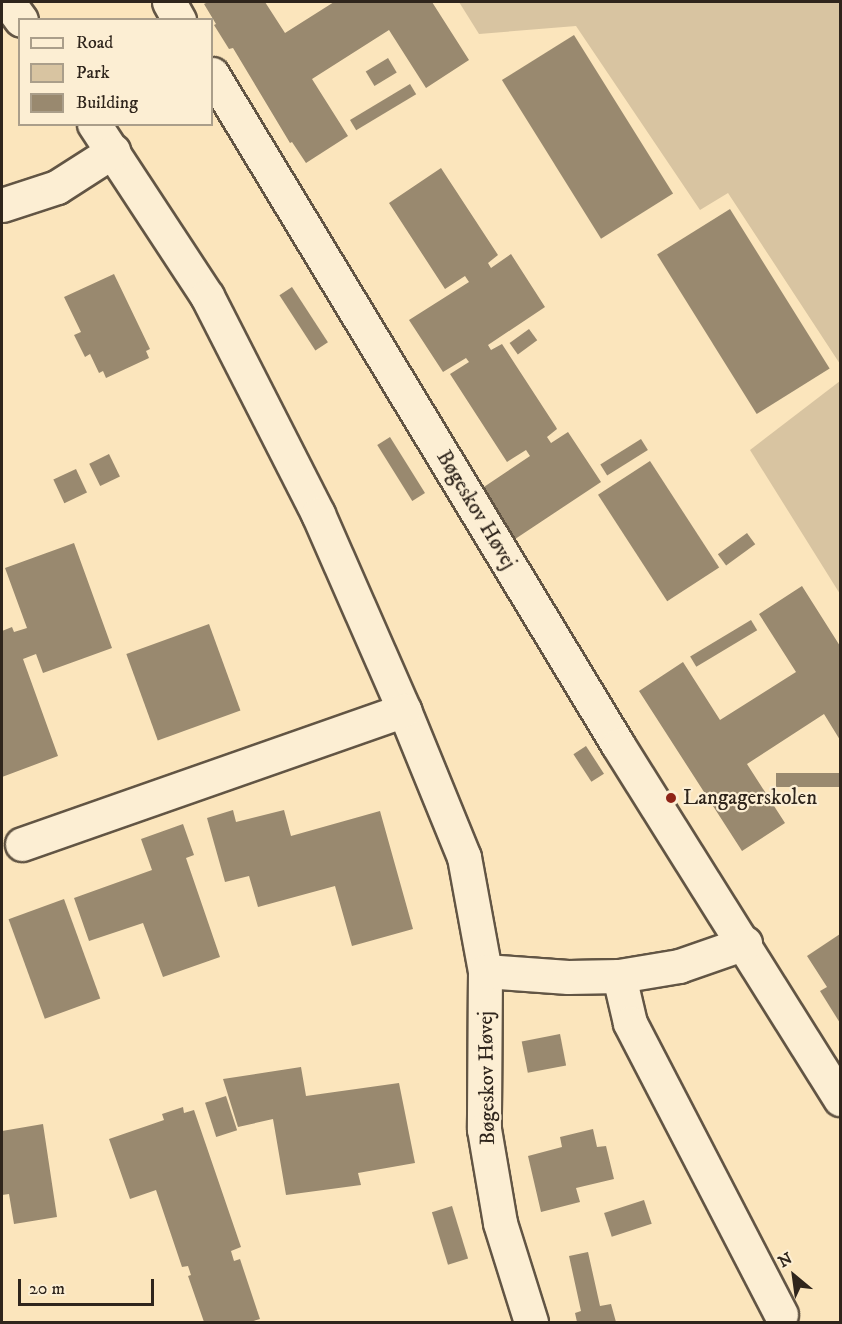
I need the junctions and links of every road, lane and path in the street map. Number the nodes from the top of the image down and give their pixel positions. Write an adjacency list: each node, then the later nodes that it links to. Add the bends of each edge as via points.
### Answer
1 (8, 2): 3 (street)
2 (169, 2): 4 (street)
3 (20, 18)
4 (178, 18)
5 (213, 77): 11 (street, Bøgeskov Høvej, via 618,745)
6 (95, 126): 7 (street, Bøgeskov Høvej)
7 (113, 152): 8 (street, via 57,188); 9 (street, Bøgeskov Høvej, via 207,296 318,514)
8 (2, 205)
9 (404, 710): 10 (street); 12 (street, Bøgeskov Høvej, via 464,857)
10 (22, 844)
11 (745, 943): 13 (street, via 679,966); 14 (street, Bøgeskov Høvej)
12 (485, 971): 13 (street); 16 (street, Bøgeskov Høvej, via 484,1129 500,1223)
13 (619, 976): 15 (street, via 630,1023)
14 (840, 1099)
15 (781, 1314)
16 (531, 1323)

